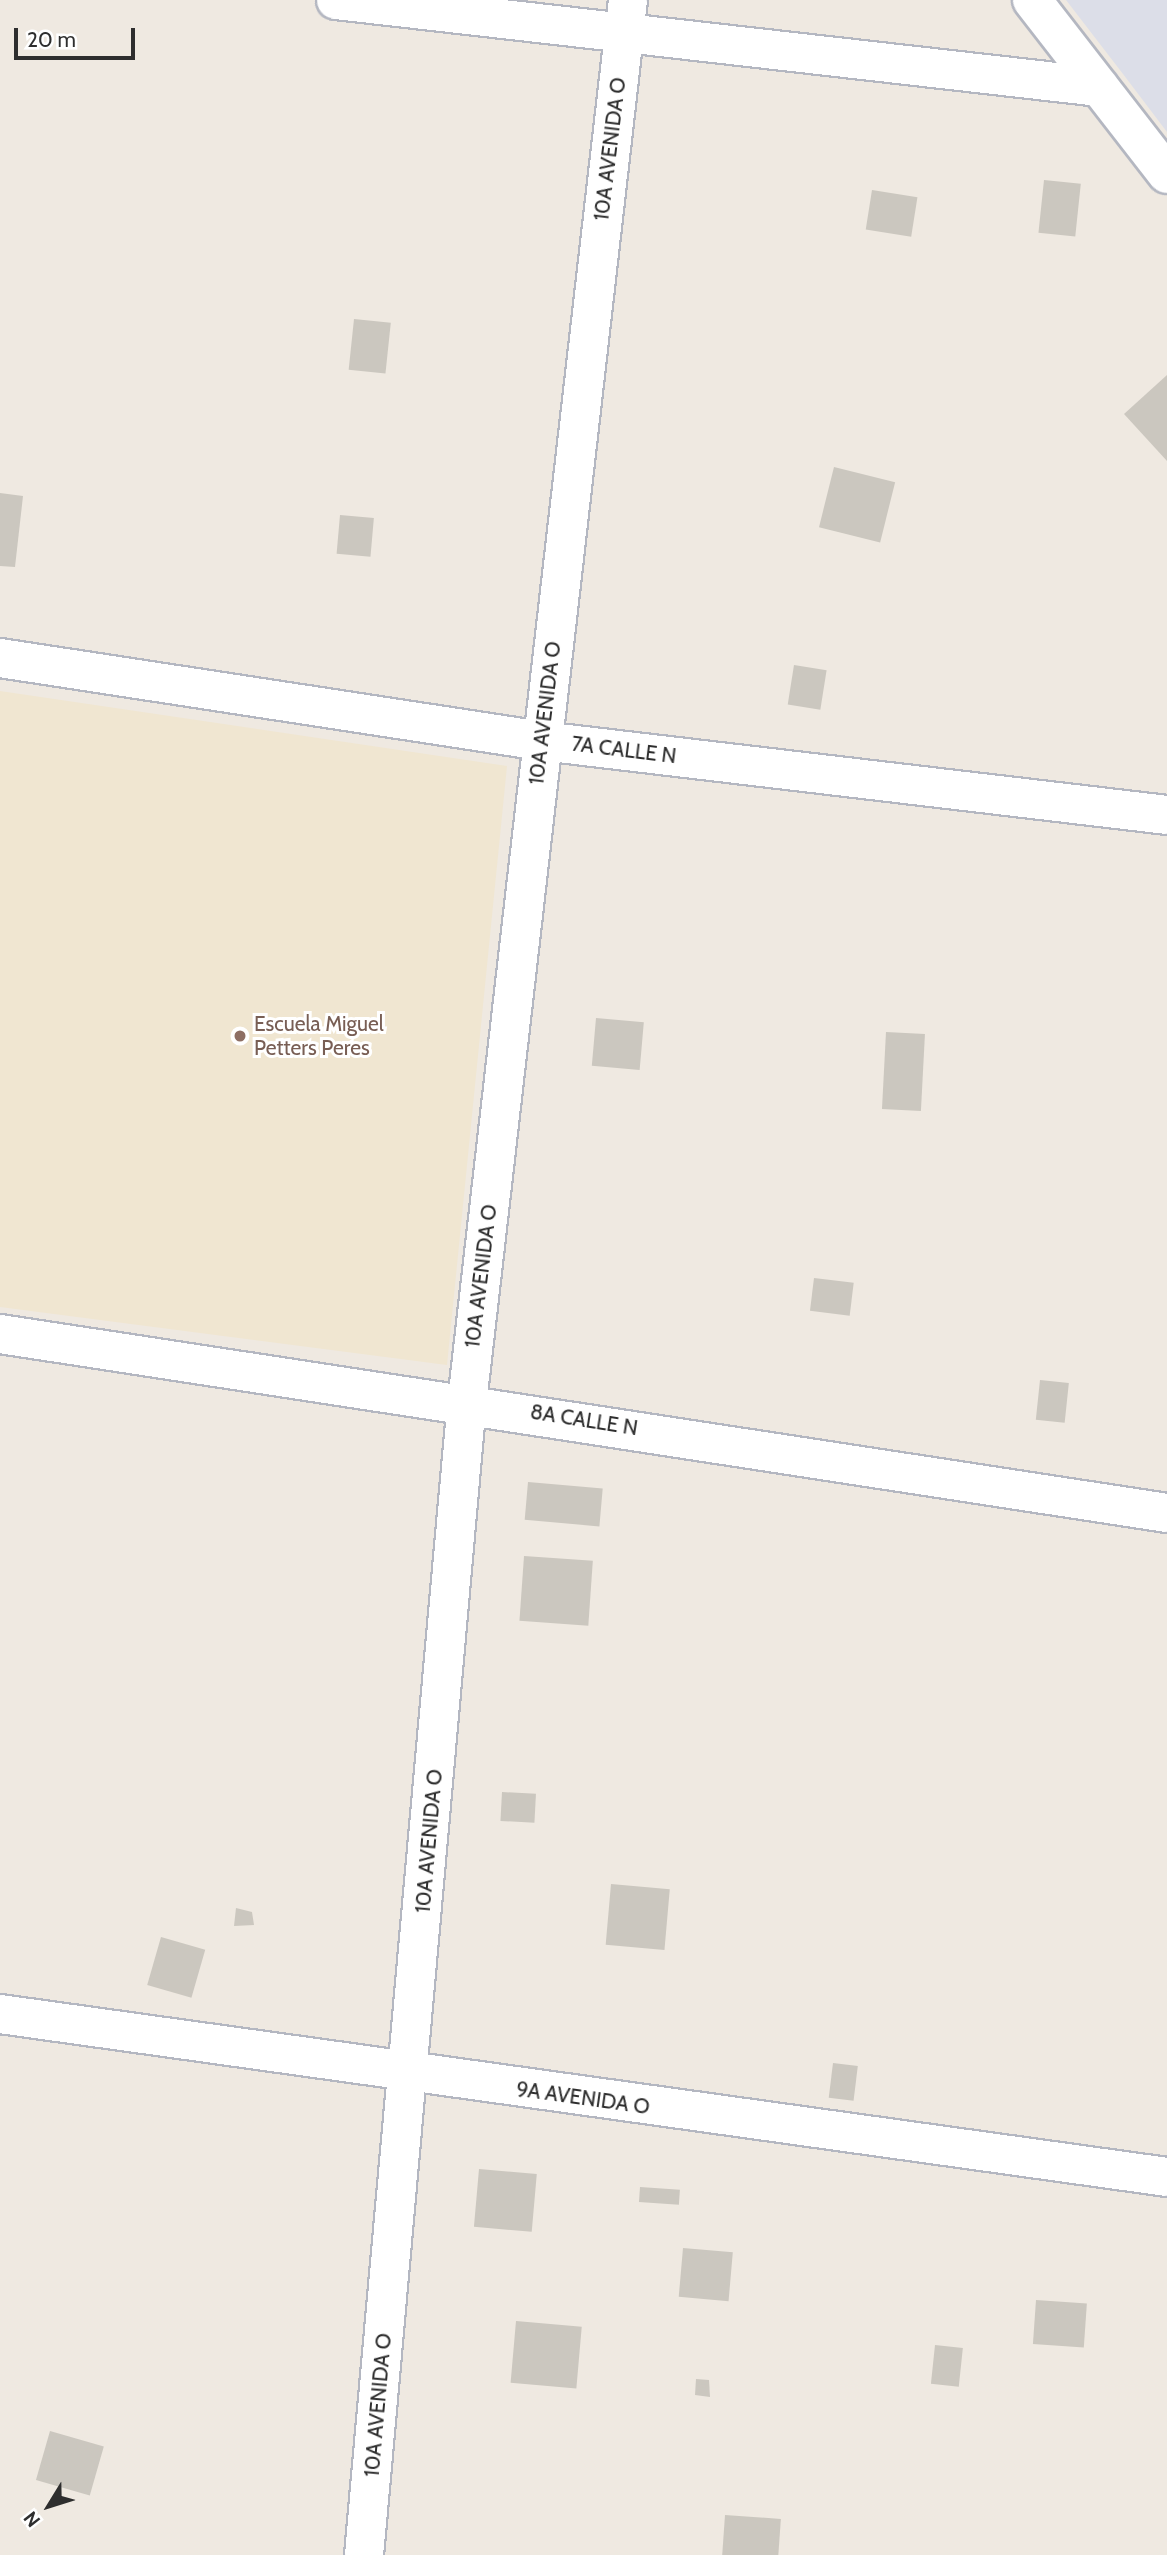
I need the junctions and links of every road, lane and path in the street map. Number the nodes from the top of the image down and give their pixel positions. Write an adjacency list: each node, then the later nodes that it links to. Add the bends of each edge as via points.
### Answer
1 (336, 0): 3 (street)
2 (1032, 0): 4 (street)
3 (626, 15): 4 (street); 7 (street, 10A AVENIDA O)
4 (1099, 87): 5 (street)
5 (1167, 174)
6 (0, 658): 7 (street, 7A CALLE N)
7 (542, 741): 8 (street, 7A CALLE N); 10 (street, 10A AVENIDA O)
8 (1167, 815)
9 (0, 1334): 10 (street, 8A CALLE N)
10 (467, 1402): 11 (street, 8A CALLE N); 13 (street, 10A AVENIDA O)
11 (1167, 1513)
12 (0, 2014): 13 (street, 9A AVENIDA O)
13 (409, 2075): 14 (street, 9A AVENIDA O); 15 (street, 10A AVENIDA O)
14 (1167, 2177)
15 (364, 2555)

